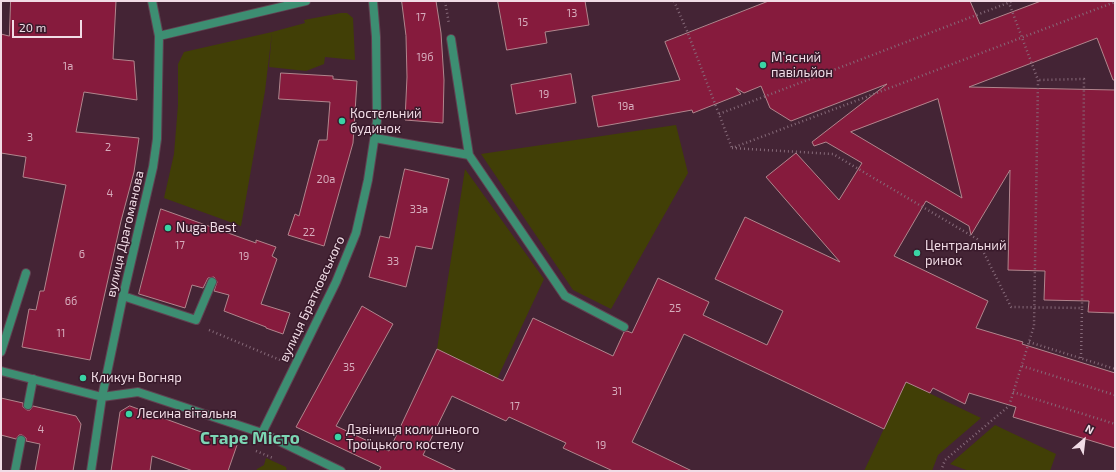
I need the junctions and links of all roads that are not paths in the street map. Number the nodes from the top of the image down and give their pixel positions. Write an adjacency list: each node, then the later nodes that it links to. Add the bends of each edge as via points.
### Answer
1 (152, 1): 4 (street, вулиця Драгоманова)
2 (306, 1): 4 (street)
3 (373, 1): 6 (street, вулиця Братковського, via 376,37)
4 (159, 36): 10 (street, вулиця Драгоманова, via 157,139 153,167)
5 (451, 38): 7 (street)
6 (375, 138): 7 (street); 17 (street, вулиця Братковського, via 356,232 336,282)
7 (469, 155): 11 (street, via 565,296)
8 (26, 273): 12 (street)
9 (212, 282): 10 (street, via 196,320)
10 (123, 296): 15 (street, вулиця Драгоманова)
11 (624, 327)
12 (1, 352)
13 (1, 371): 14 (street)
14 (33, 379): 15 (street); 16 (street)
15 (102, 397): 17 (street, via 138,392); 20 (street, вулиця Драгоманова)
16 (28, 405)
17 (262, 434): 21 (street)
18 (21, 440): 19 (street)
19 (15, 471)
20 (91, 471)
21 (341, 471)

